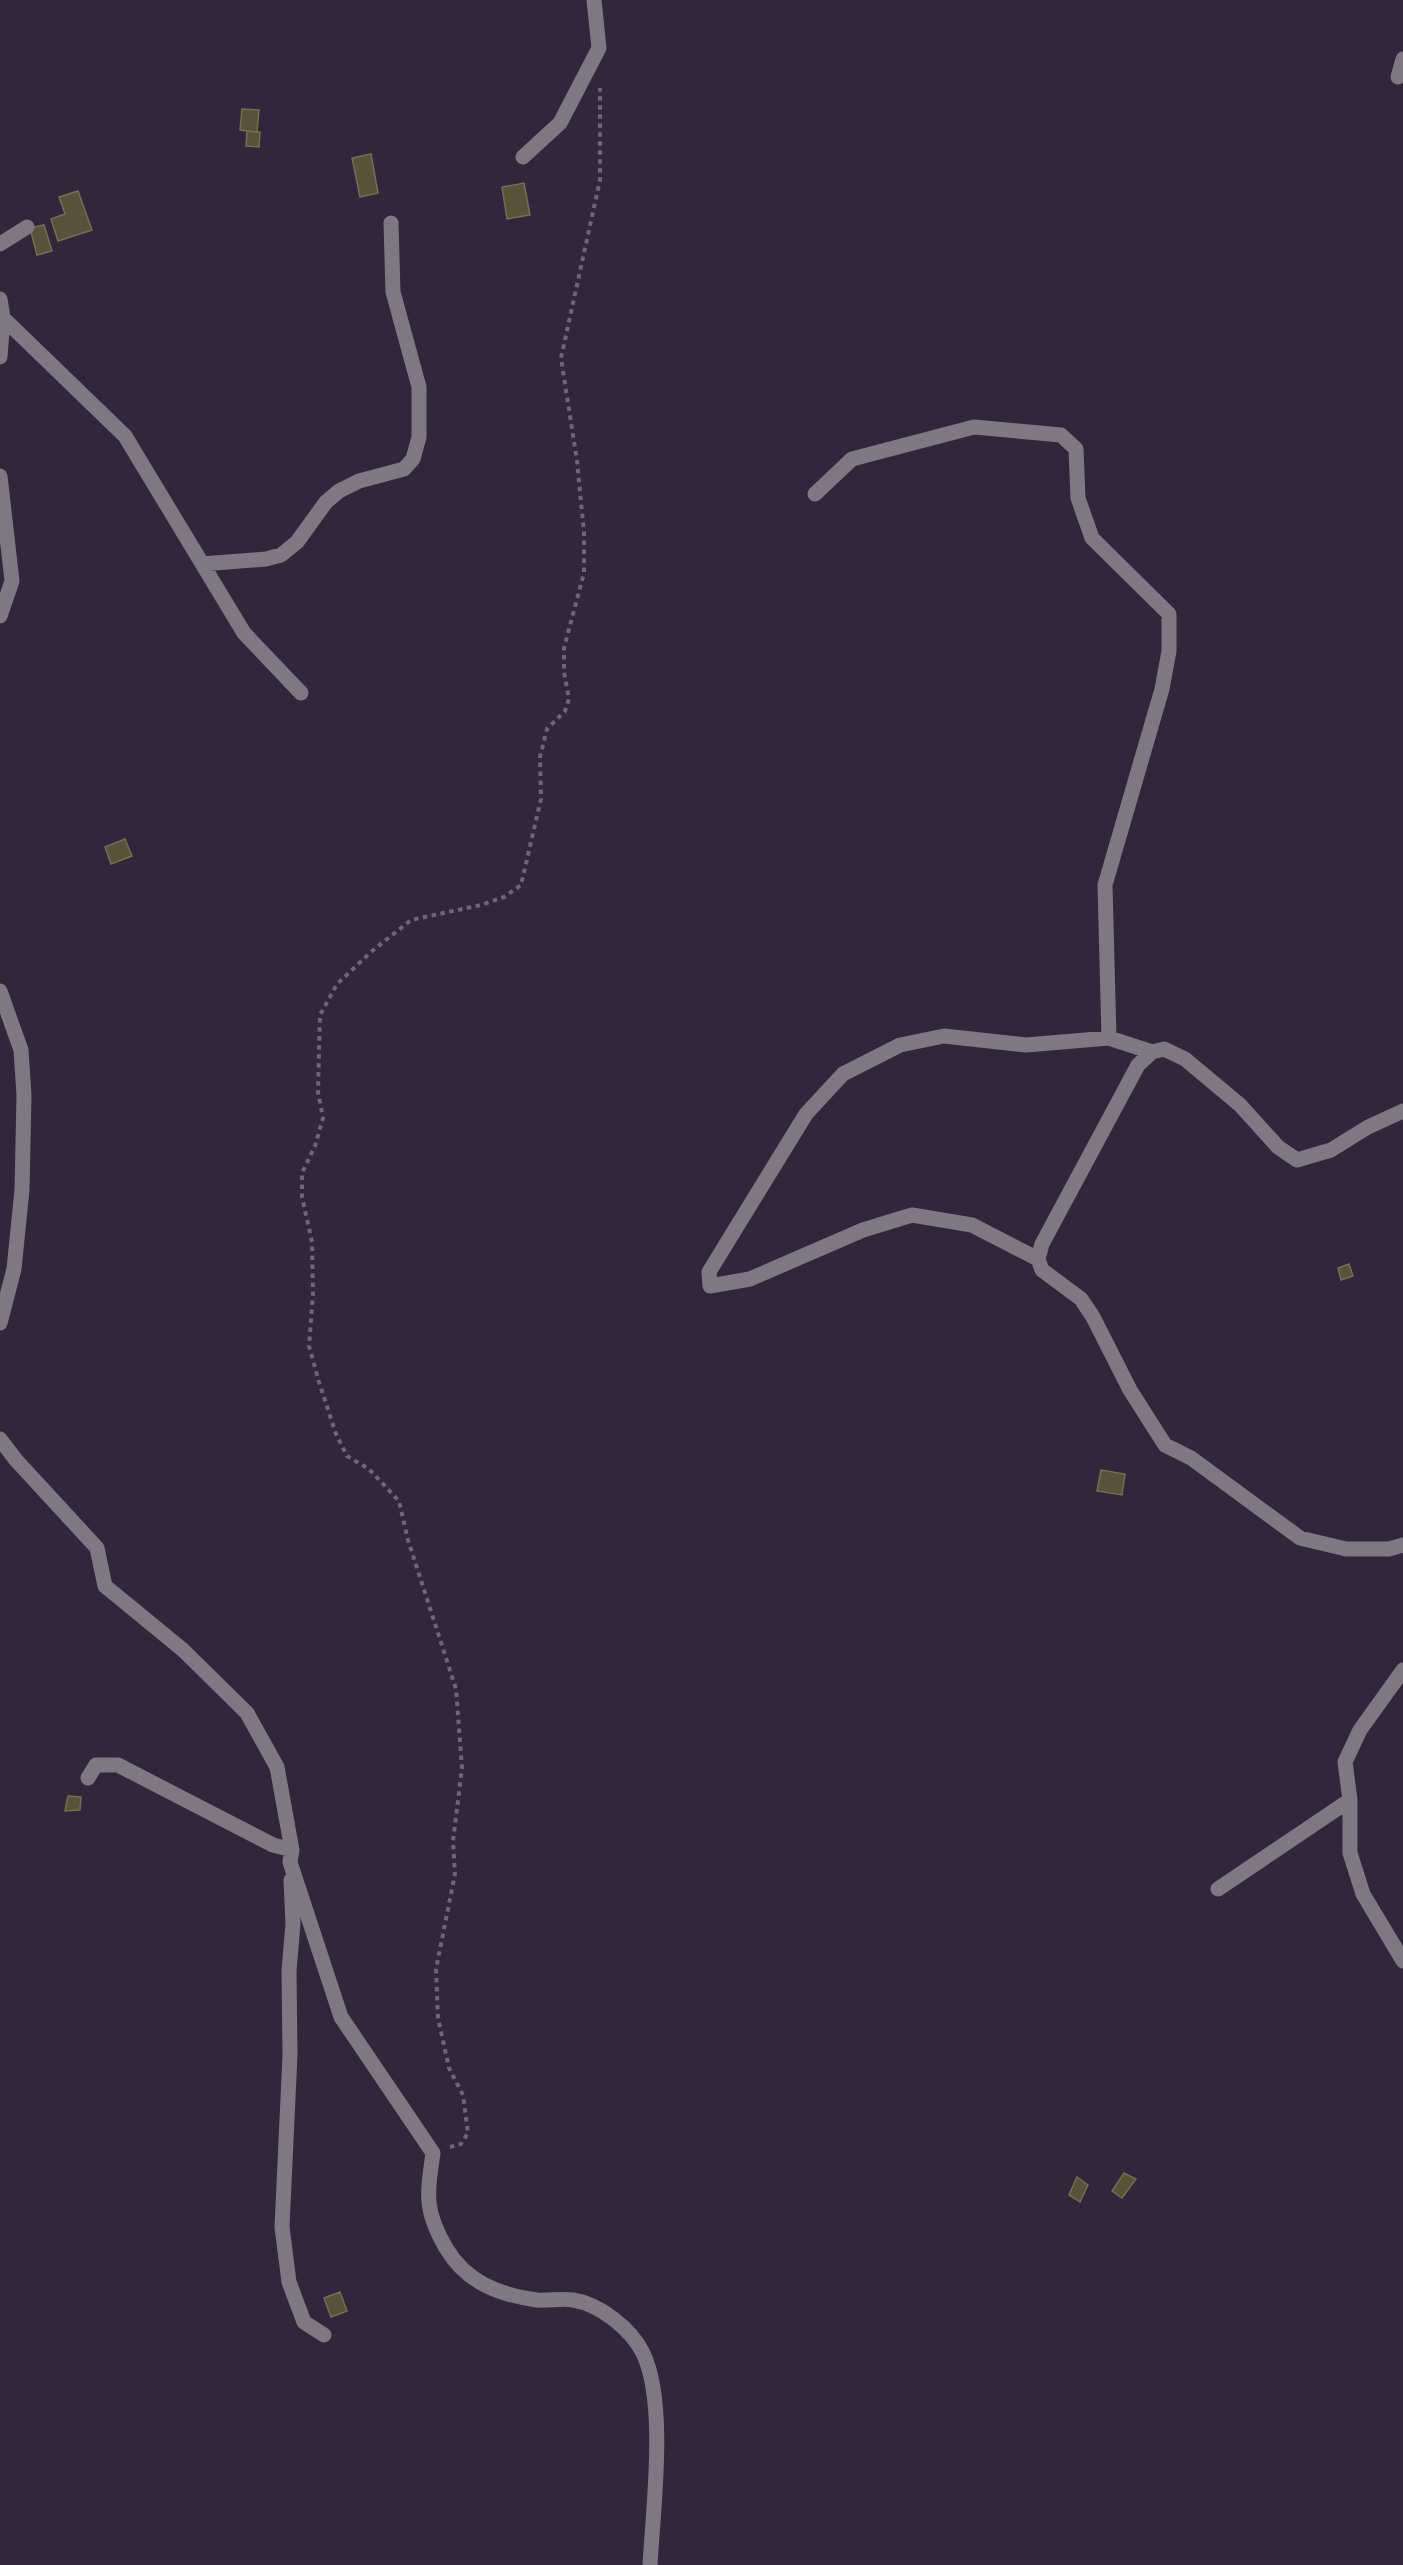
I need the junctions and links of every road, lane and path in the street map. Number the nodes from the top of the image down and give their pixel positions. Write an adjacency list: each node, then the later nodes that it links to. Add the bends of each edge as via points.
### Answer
1 (594, 0): 5 (street, via 599,48 560,123)
2 (1403, 59): 3 (street)
3 (1398, 77)
4 (599, 79): 31 (path, via 600,180 561,358 577,461 584,573 564,648 569,699 565,711 547,729 544,738 540,757 541,799 521,885 504,897 481,905 411,920 337,984 320,1015 318,1092 323,1118 302,1173 312,1242 309,1346 319,1382 347,1456 369,1469 399,1501 456,1689 462,1768 453,1841 455,1874 436,1969 438,2018 449,2068 463,2095 468,2133 461,2144)
5 (523, 157)
6 (392, 223): 14 (street, via 393,292 419,387 419,437 413,459 404,469 339,490 297,542 281,555)
7 (27, 228): 8 (street)
8 (0, 244)
9 (0, 299): 10 (street)
10 (3, 318): 11 (street); 14 (street, via 125,436)
11 (0, 357)
12 (0, 476): 15 (street, via 12,581)
13 (815, 494): 18 (street, via 852,459 974,427 1061,435 1076,449 1078,498 1092,538 1169,614 1169,651 1162,689 1106,885)
14 (202, 564): 16 (street, via 244,633)
15 (0, 616)
16 (301, 693)
17 (0, 991): 22 (street, via 21,1050 24,1095 22,1190 14,1269)
18 (1109, 1038): 19 (street); 21 (street, via 1026,1044 944,1036 900,1045 843,1074 806,1114 709,1272 710,1286 750,1279 863,1230 912,1215 972,1225)
19 (1152, 1052): 20 (street, via 1164,1049 1185,1059 1240,1105 1278,1147 1297,1160 1332,1150); 21 (street, via 1138,1065 1042,1244)
20 (1403, 1111)
21 (1038, 1259): 24 (street, via 1042,1270 1081,1299 1165,1445 1191,1458 1300,1538 1346,1549 1389,1549)
22 (0, 1323)
23 (0, 1439): 28 (street, via 97,1548 105,1586 183,1650 247,1713 277,1767)
24 (1403, 1545)
25 (1403, 1670): 27 (street, via 1360,1730 1345,1762)
26 (88, 1778): 28 (street, via 96,1765 118,1765)
27 (1350, 1800): 29 (street); 30 (street, via 1350,1853 1363,1893)
28 (291, 1856): 31 (street, via 341,2017); 32 (street, via 290,2055 282,2227 289,2282 304,2322)
29 (1218, 1889)
30 (1403, 1961)
31 (433, 2153): 33 (street, via 427,2196 433,2225 455,2262 474,2280 499,2293 538,2300 573,2300 594,2306 631,2334 643,2353 652,2379 656,2446)
32 (324, 2335)
33 (650, 2565)

